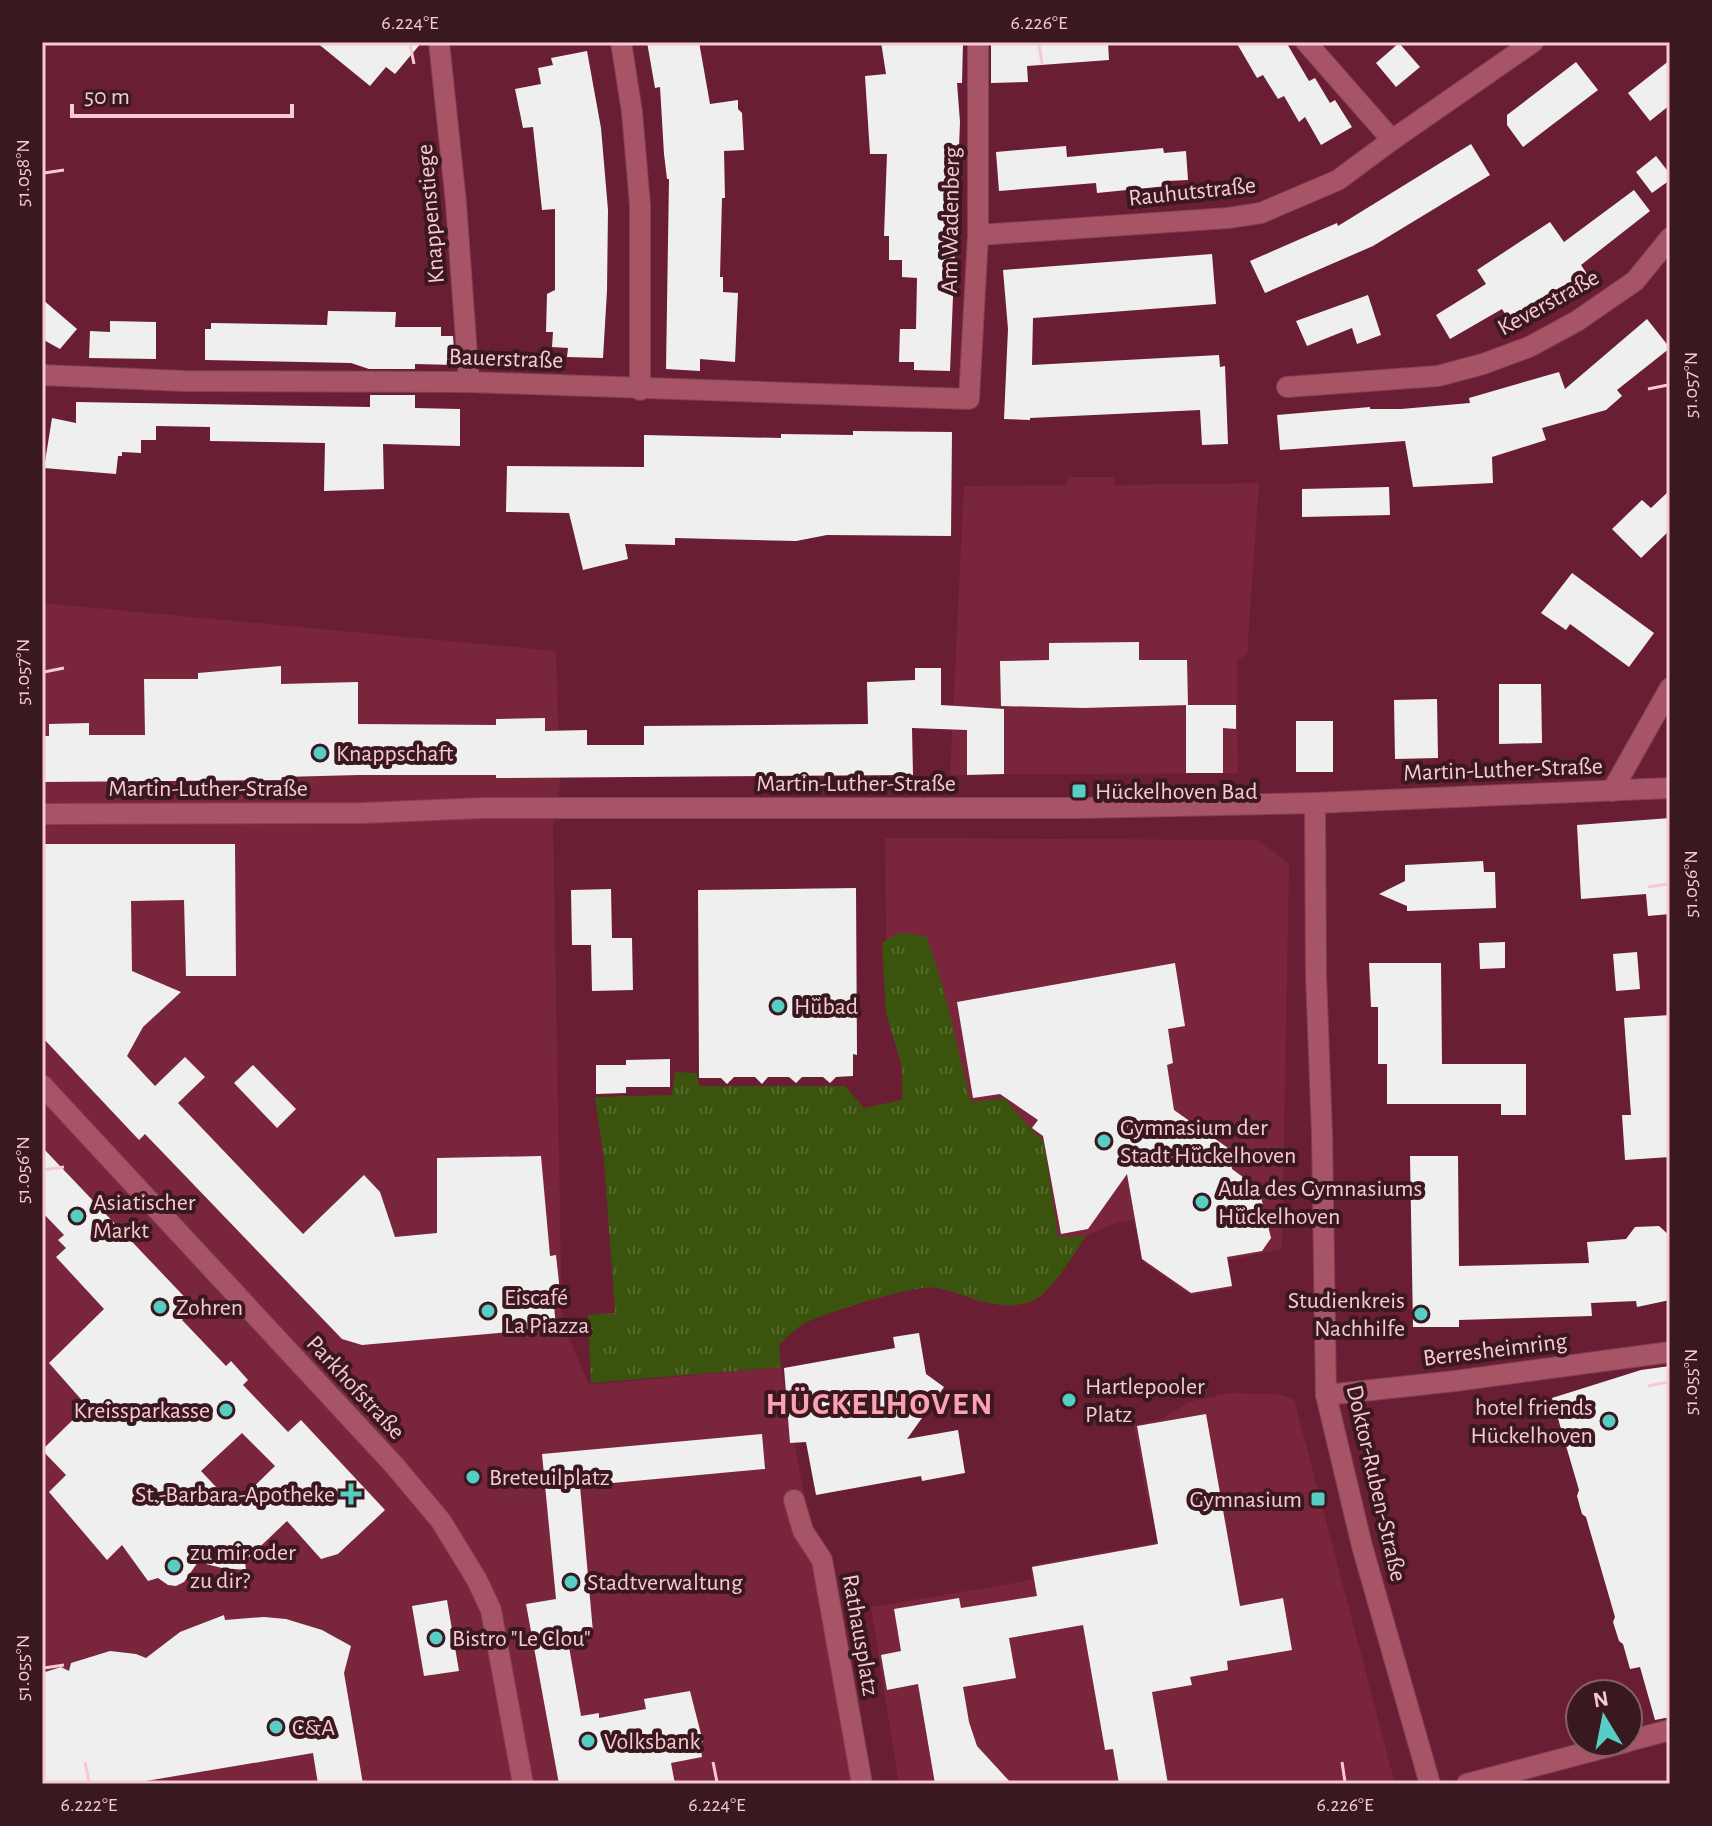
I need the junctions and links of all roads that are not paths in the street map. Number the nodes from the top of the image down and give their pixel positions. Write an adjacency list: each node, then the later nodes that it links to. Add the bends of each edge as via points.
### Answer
1 (439, 42): 10 (street, Knappenstiege)
2 (621, 42): 12 (street, via 640,205)
3 (978, 42): 7 (street, Am Wadenberg)
4 (1306, 42): 6 (street)
5 (1533, 42): 6 (street, Rauhutstraße)
6 (1392, 140): 7 (street, Rauhutstraße, via 1338,180 1261,213)
7 (978, 235): 13 (street, Am Wadenberg)
8 (1670, 238): 11 (street, Keverstraße, via 1635,281 1529,347 1438,376)
9 (42, 375): 10 (street, Bauerstraße)
10 (469, 382): 12 (street, Bauerstraße)
11 (1287, 387)
12 (640, 390): 13 (street, Bauerstraße)
13 (969, 399)
14 (1670, 688): 16 (street)
15 (1670, 788): 16 (street, Martin-Luther-Straße)
16 (1612, 791): 17 (street, Martin-Luther-Straße)
17 (1315, 803): 18 (street, Martin-Luther-Straße); 21 (street, Doktor-Ruben-Straße)
18 (42, 814)
19 (42, 1085): 26 (street, Parkhofstraße, via 441,1521 491,1610)
20 (1670, 1352): 21 (street, Berresheimring)
21 (1326, 1395): 28 (street, Doktor-Ruben-Straße, via 1362,1546)
22 (794, 1500): 27 (street, Rathausplatz, via 803,1531 822,1560)
23 (1670, 1730): 24 (street)
24 (1644, 1737)
25 (1566, 1758): 29 (street)
26 (523, 1784)
27 (862, 1784)
28 (1430, 1784)
29 (1467, 1784)

